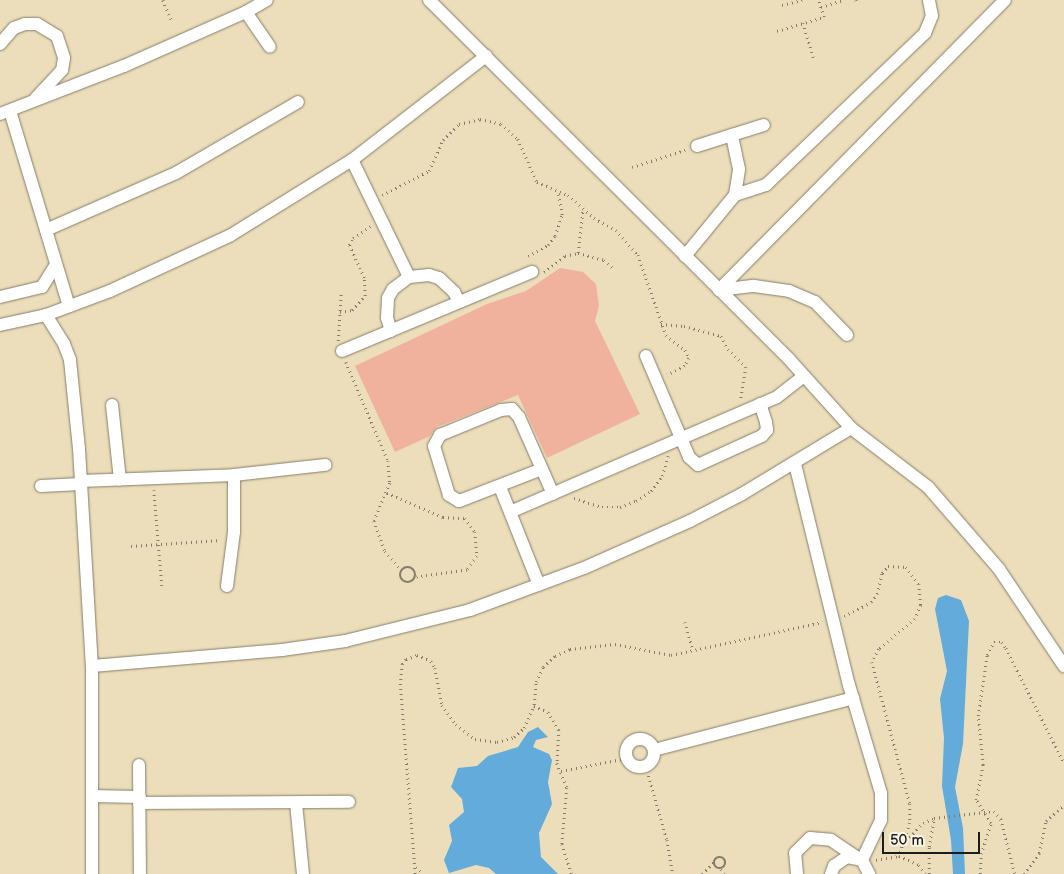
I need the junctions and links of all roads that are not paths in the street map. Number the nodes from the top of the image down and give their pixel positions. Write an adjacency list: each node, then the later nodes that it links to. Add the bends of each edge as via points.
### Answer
1 (267, 0): 5 (street)
2 (429, 0): 8 (street)
3 (929, 0): 16 (street, via 932,16 926,33 766,185)
4 (1005, 0): 22 (street)
5 (246, 12): 7 (street); 9 (street)
6 (0, 44): 9 (street, via 14,28 37,24 48,28 62,47 62,70)
7 (270, 47)
8 (486, 56): 15 (street); 18 (street)
9 (32, 102): 11 (street)
10 (298, 102): 17 (street, via 176,173)
11 (5, 113): 17 (street)
12 (764, 125): 13 (street)
13 (732, 135): 14 (street); 16 (street, via 739,169)
14 (697, 146)
15 (352, 160): 21 (street); 25 (street, via 230,235 171,265)
16 (735, 195): 18 (street)
17 (46, 230): 19 (street)
18 (685, 256): 22 (street)
19 (56, 265): 23 (street, via 42,287); 25 (street)
20 (532, 272): 24 (street)
21 (409, 277): 24 (street, via 439,278 454,292); 28 (street, via 388,298 387,318)
22 (719, 290): 29 (street, via 754,286 789,291 816,302); 32 (street)
23 (0, 296)
24 (459, 302): 28 (street)
25 (69, 306): 26 (street)
26 (46, 315): 27 (street); 42 (street, via 70,360)
27 (0, 325)
28 (391, 331): 30 (street)
29 (847, 334)
30 (342, 351)
31 (646, 356): 36 (street)
32 (804, 376): 33 (street, via 786,392); 35 (street)
33 (760, 404): 36 (street); 36 (street, via 767,430 762,436 705,464 692,462)
34 (112, 405): 41 (street)
35 (851, 428): 37 (street); 49 (street, via 904,466 954,515)
36 (675, 440): 45 (street)
37 (794, 464): 47 (street, via 690,521); 52 (street)
38 (325, 465): 40 (street)
39 (542, 469): 44 (street); 44 (street, via 520,417 512,409 501,410 436,439 434,451 453,500 465,501); 45 (street)
40 (234, 475): 41 (street); 48 (street, via 233,539)
41 (120, 480): 42 (street)
42 (81, 483): 43 (street); 50 (street)
43 (41, 486)
44 (500, 487): 46 (street)
45 (556, 492): 46 (street)
46 (510, 512): 47 (street)
47 (539, 585): 50 (street, via 452,615 345,641 282,650)
48 (227, 586)
49 (1060, 650): 51 (street)
50 (92, 666): 55 (street)
51 (1064, 666)
52 (853, 698): 53 (street); 59 (street, via 883,807)
53 (654, 750): 53 (street, via 653,760 646,766 637,767 627,758 626,748 636,739 650,742)
54 (139, 765): 56 (street)
55 (92, 796): 56 (street); 60 (street)
56 (140, 800): 58 (street); 61 (street)
57 (349, 802): 58 (street)
58 (296, 803): 62 (street)
59 (863, 864): 63 (street, via 831,840 810,838 795,853); 64 (street, via 840,860)
60 (92, 874)
61 (140, 874)
62 (303, 874)
63 (797, 874)
64 (831, 874)

